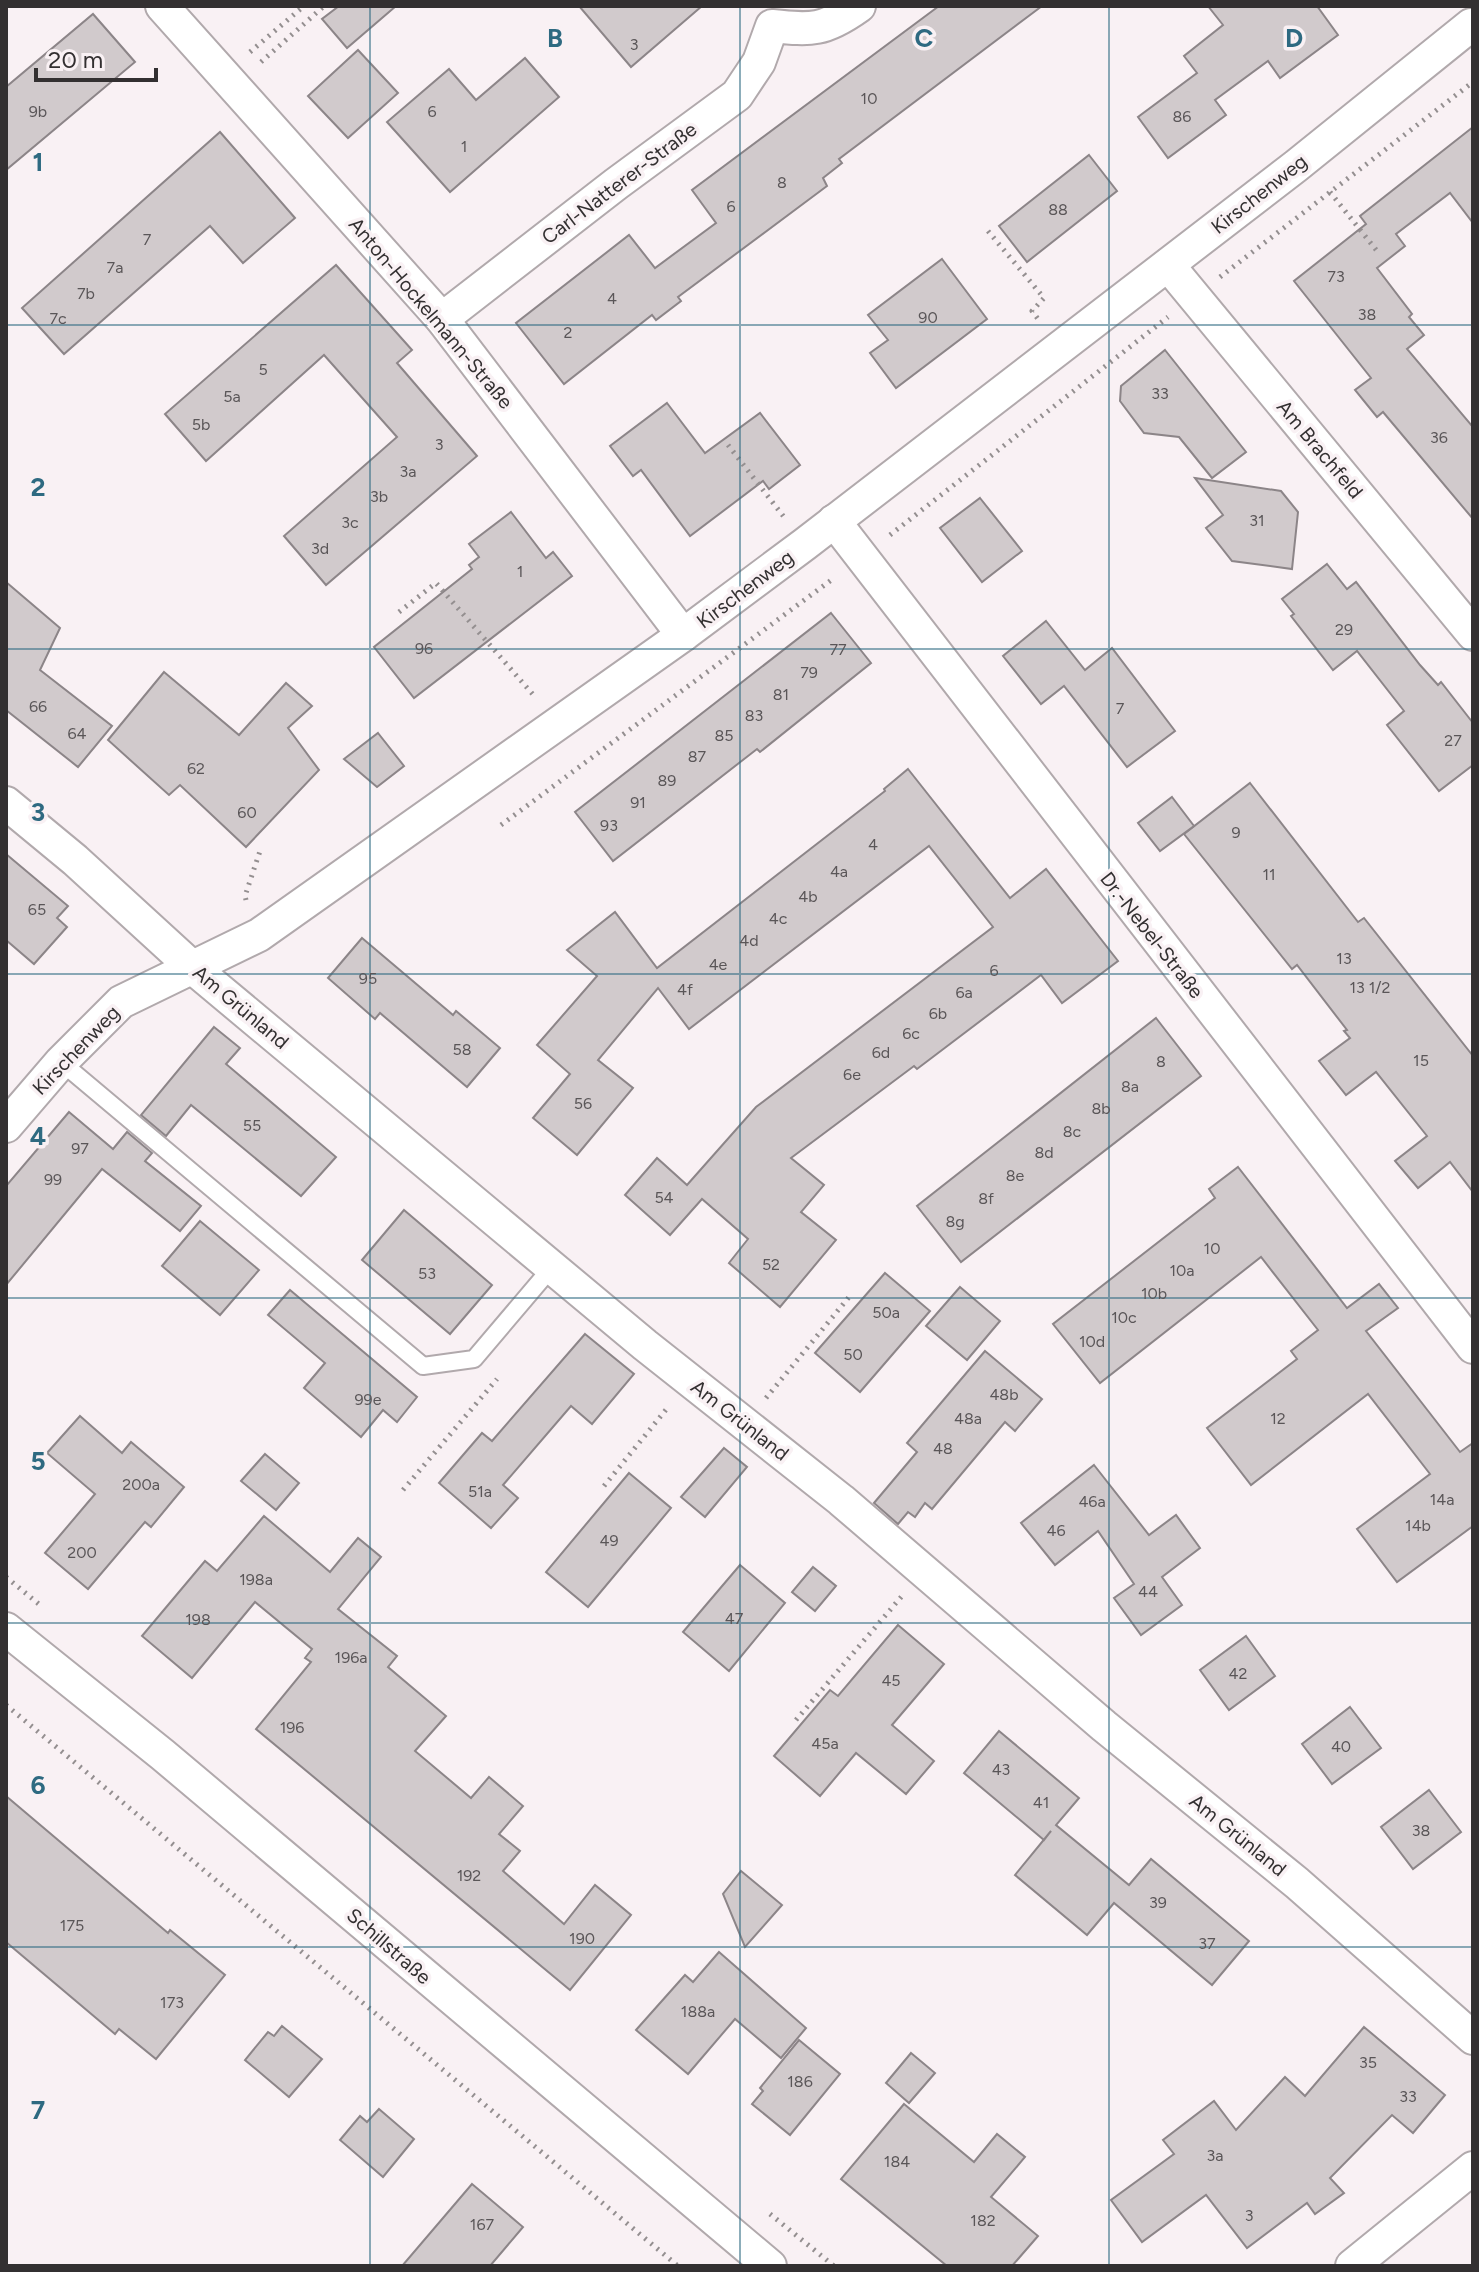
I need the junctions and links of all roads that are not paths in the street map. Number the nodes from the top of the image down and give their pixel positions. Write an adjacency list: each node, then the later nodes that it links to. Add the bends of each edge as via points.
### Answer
1 (162, 6): 6 (street, Anton-Hockelmann-Straße)
2 (859, 6): 3 (street, Carl-Natterer-Straße, via 815,30)
3 (764, 16): 6 (street, Carl-Natterer-Straße, via 759,62 737,95)
4 (1464, 19): 5 (street, Kirschenweg, via 1305,159)
5 (1168, 265): 7 (street, Kirschenweg); 8 (street, Am Brachfeld)
6 (442, 319): 9 (street, Anton-Hockelmann-Straße)
7 (834, 521): 9 (street, Kirschenweg); 15 (street, Dr.-Nebel-Straße)
8 (1473, 634)
9 (683, 635): 11 (street, Kirschenweg, via 259,935)
10 (6, 803): 11 (street, Am Grünland)
11 (193, 968): 12 (street, Kirschenweg, via 121,1002); 14 (street, Am Grünland)
12 (61, 1062): 13 (street, Kirschenweg); 14 (lane, via 423,1366 474,1359)
13 (6, 1126)
14 (552, 1267): 17 (street, Am Grünland, via 924,1569)
15 (1473, 1347)
16 (6, 1629): 19 (street, Schillstraße)
17 (1473, 2038)
18 (1473, 2168): 20 (street)
19 (770, 2266)
20 (1352, 2266)

